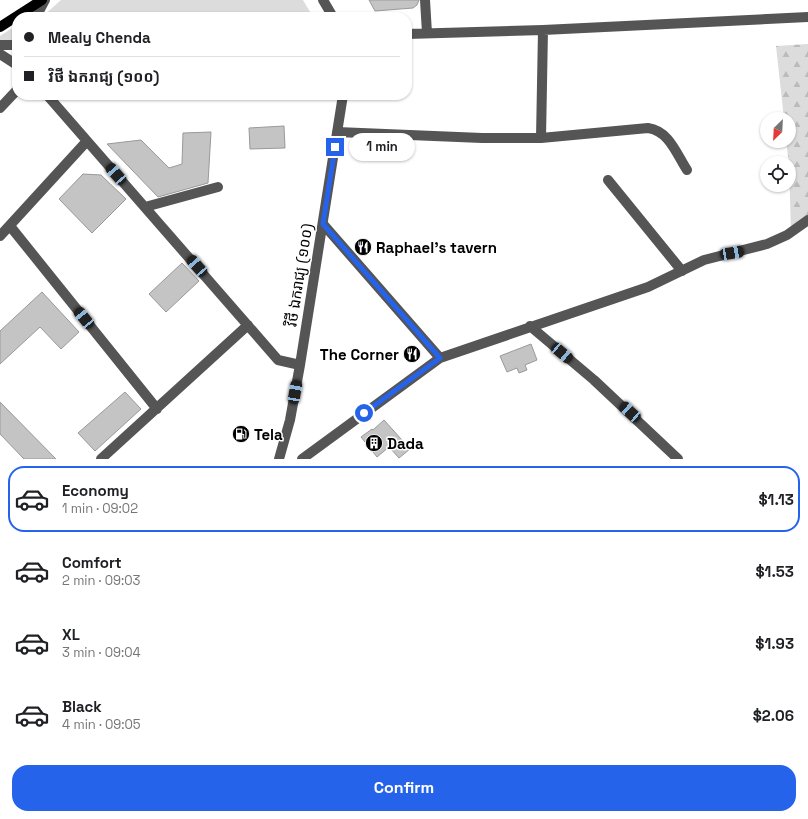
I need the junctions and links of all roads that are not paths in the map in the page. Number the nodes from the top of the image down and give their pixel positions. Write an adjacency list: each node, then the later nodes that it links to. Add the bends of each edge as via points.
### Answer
1 (43, 0): 4 (main road); 5 (street)
2 (323, 0): 6 (street)
3 (425, 0): 11 (street)
4 (23, 12)
5 (38, 12)
6 (330, 12)
7 (808, 17): 10 (street)
8 (12, 19): 9 (main road)
9 (0, 26)
10 (543, 30): 11 (street); 22 (street)
11 (427, 33): 12 (street)
12 (412, 34)
13 (0, 45): 14 (street)
14 (12, 46)
15 (0, 54): 16 (street)
16 (12, 62)
17 (12, 95): 20 (street)
18 (51, 100): 23 (street)
19 (342, 100): 21 (street, វិថី ឯករាជ្យ (១០០))
20 (0, 108)
21 (337, 132): 22 (street); 29 (street, វិថី ឯករាជ្យ (១០០))
22 (541, 138): 24 (street, via 625,129 657,129 664,134)
23 (87, 141): 27 (street); 30 (street)
24 (687, 170)
25 (608, 180): 32 (street)
26 (218, 187): 27 (street)
27 (146, 207): 33 (street)
28 (808, 220): 32 (street, via 767,244 704,260)
29 (323, 224): 35 (street); 36 (street, វិថី ឯករាជ្យ (១០០))
30 (10, 226): 31 (street); 37 (street)
31 (0, 236)
32 (682, 270): 34 (street, via 648,287)
33 (248, 325): 36 (street, via 278,360); 37 (street)
34 (530, 326): 35 (street); 41 (street, via 594,380)
35 (440, 358): 40 (street)
36 (300, 365): 39 (street, វិថី ឯករាជ្យ (១០០), via 290,420)
37 (157, 409): 38 (street)
38 (102, 459)
39 (279, 459)
40 (302, 459)
41 (678, 459)

